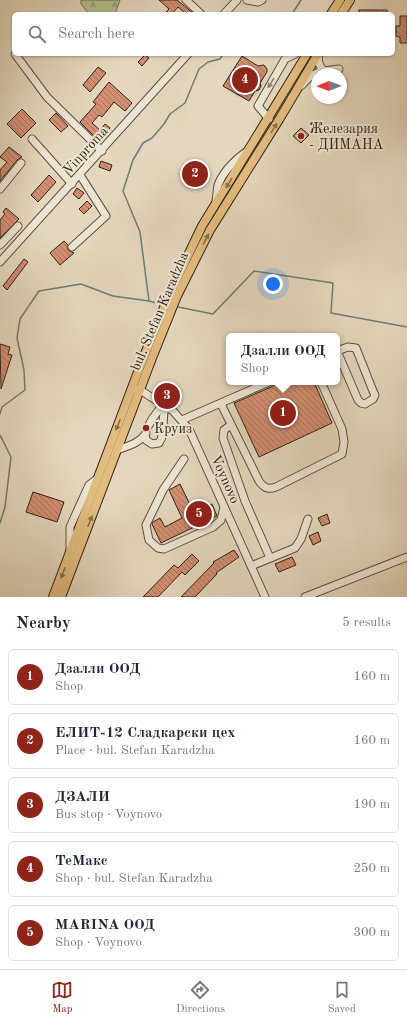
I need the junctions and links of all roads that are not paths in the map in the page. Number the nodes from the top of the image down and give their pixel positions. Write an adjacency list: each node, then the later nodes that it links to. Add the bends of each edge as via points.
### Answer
1 (186, 0): 7 (street)
2 (237, 0): 8 (street)
3 (247, 0): 4 (street)
4 (262, 0)
5 (340, 0): 9 (main road)
6 (350, 0): 10 (main road)
7 (199, 12)
8 (226, 12)
9 (332, 12)
10 (342, 12)
11 (16, 56): 23 (street, via 47,97)
12 (186, 56): 23 (street, Vinproma)
13 (291, 56): 20 (street, one-way to 20, via 285,59 258,106)
14 (306, 56): 20 (main road, bul. Stefan Karadzha)
15 (317, 56): 19 (main road, bul. Stefan Karadzha)
16 (318, 56): 17 (street)
17 (322, 68)
18 (311, 75): 19 (street)
19 (292, 97): 37 (main road, bul. Stefan Karadzha, one-way to 19, via 177,296 210,230)
20 (268, 119): 22 (main road, bul. Stefan Karadzha)
21 (32, 139): 26 (street)
22 (249, 150): 28 (main road, bul. Stefan Karadzha, one-way to 28); 28 (street, via 216,182)
23 (102, 151): 25 (street, Vinproma)
24 (21, 164): 27 (street)
25 (80, 175): 26 (street, Vinproma); 31 (street, via 106,216)
26 (72, 184): 32 (street, Vinproma)
27 (0, 189)
28 (215, 205): 37 (main road, bul. Stefan Karadzha, via 202,226 170,293)
29 (18, 226): 30 (street)
30 (0, 245)
31 (72, 247)
32 (0, 261)
33 (340, 350): 34 (street, via 348,346 356,348 375,395 373,399 365,404 358,400)
34 (340, 358)
35 (262, 385): 38 (street)
36 (322, 385): 42 (street, via 342,429 342,454 276,487 269,490 263,487)
37 (136, 389): 39 (street, Voynovo); 43 (main road, bul. Stefan Karadzha); 45 (main road, bul. Stefan Karadzha, one-way to 45)
38 (221, 404): 40 (street); 42 (street)
39 (164, 405): 40 (street, Voynovo); 41 (street); 43 (street, via 164,430 159,443 152,444 146,440 146,434 137,442)
40 (182, 420): 46 (street, Voynovo, via 189,429)
41 (149, 425)
42 (231, 425): 50 (street, via 224,430 223,438 245,501)
43 (118, 450): 53 (main road, bul. Stefan Karadzha, one-way to 43)
44 (184, 459): 46 (street, via 163,490 146,525 149,540 158,548 164,549 213,527 221,520)
45 (98, 478): 48 (main road, bul. Stefan Karadzha); 48 (street, via 90,485 67,526)
46 (224, 507): 51 (street, Voynovo)
47 (308, 519): 50 (street, via 295,548)
48 (70, 555): 52 (main road, bul. Stefan Karadzha, one-way to 52)
49 (407, 557): 55 (street)
50 (270, 558): 51 (street)
51 (251, 566): 54 (street, Voynovo)
52 (53, 597)
53 (61, 597)
54 (265, 597)
55 (305, 597)

